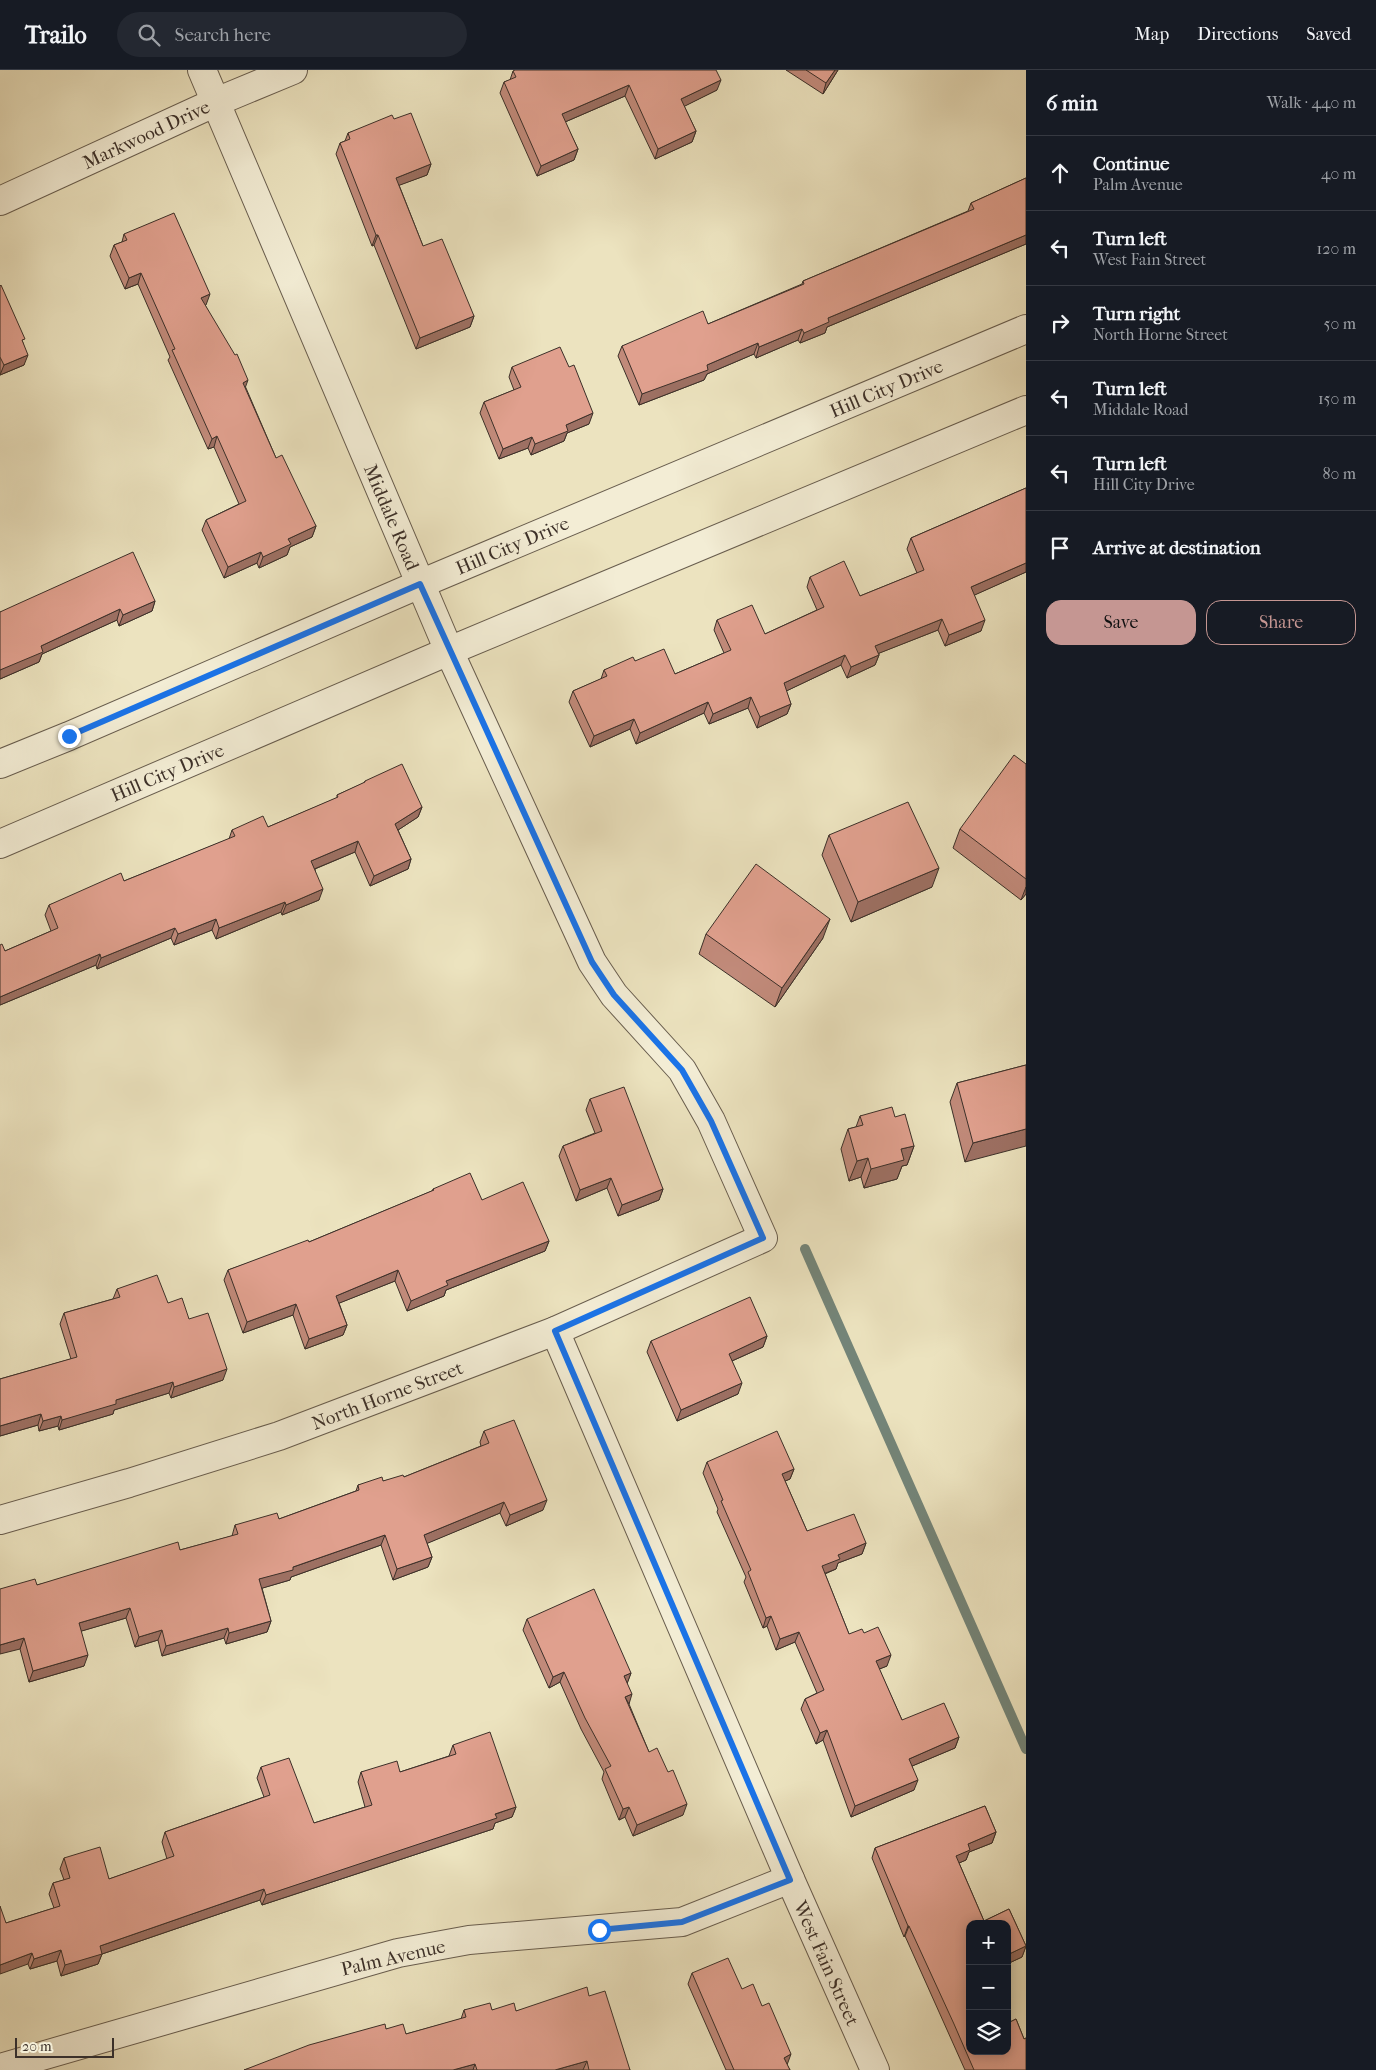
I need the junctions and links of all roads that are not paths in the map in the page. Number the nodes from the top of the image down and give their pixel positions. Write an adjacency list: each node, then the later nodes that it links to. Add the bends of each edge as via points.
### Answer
1 (202, 70): 3 (street, Middale Road)
2 (294, 70): 3 (street, Markwood Drive)
3 (216, 102): 4 (street, Markwood Drive); 7 (street, Middale Road)
4 (0, 201)
5 (1026, 329): 7 (street, Hill City Drive)
6 (1026, 410): 8 (street, Hill City Drive)
7 (420, 584): 8 (street, Middale Road); 9 (street, Hill City Drive)
8 (450, 651): 10 (street, Hill City Drive); 11 (street, Middale Road, via 592,962 614,995 682,1070 711,1121)
9 (0, 764)
10 (0, 844)
11 (763, 1238): 12 (street, North Horne Street)
12 (555, 1331): 13 (street, North Horne Street, via 279,1436); 14 (street, West Fain Street)
13 (0, 1520)
14 (790, 1880): 15 (street, Palm Avenue, via 682,1922 469,1940 398,1953); 16 (street, West Fain Street)
15 (0, 2068)
16 (875, 2070)

